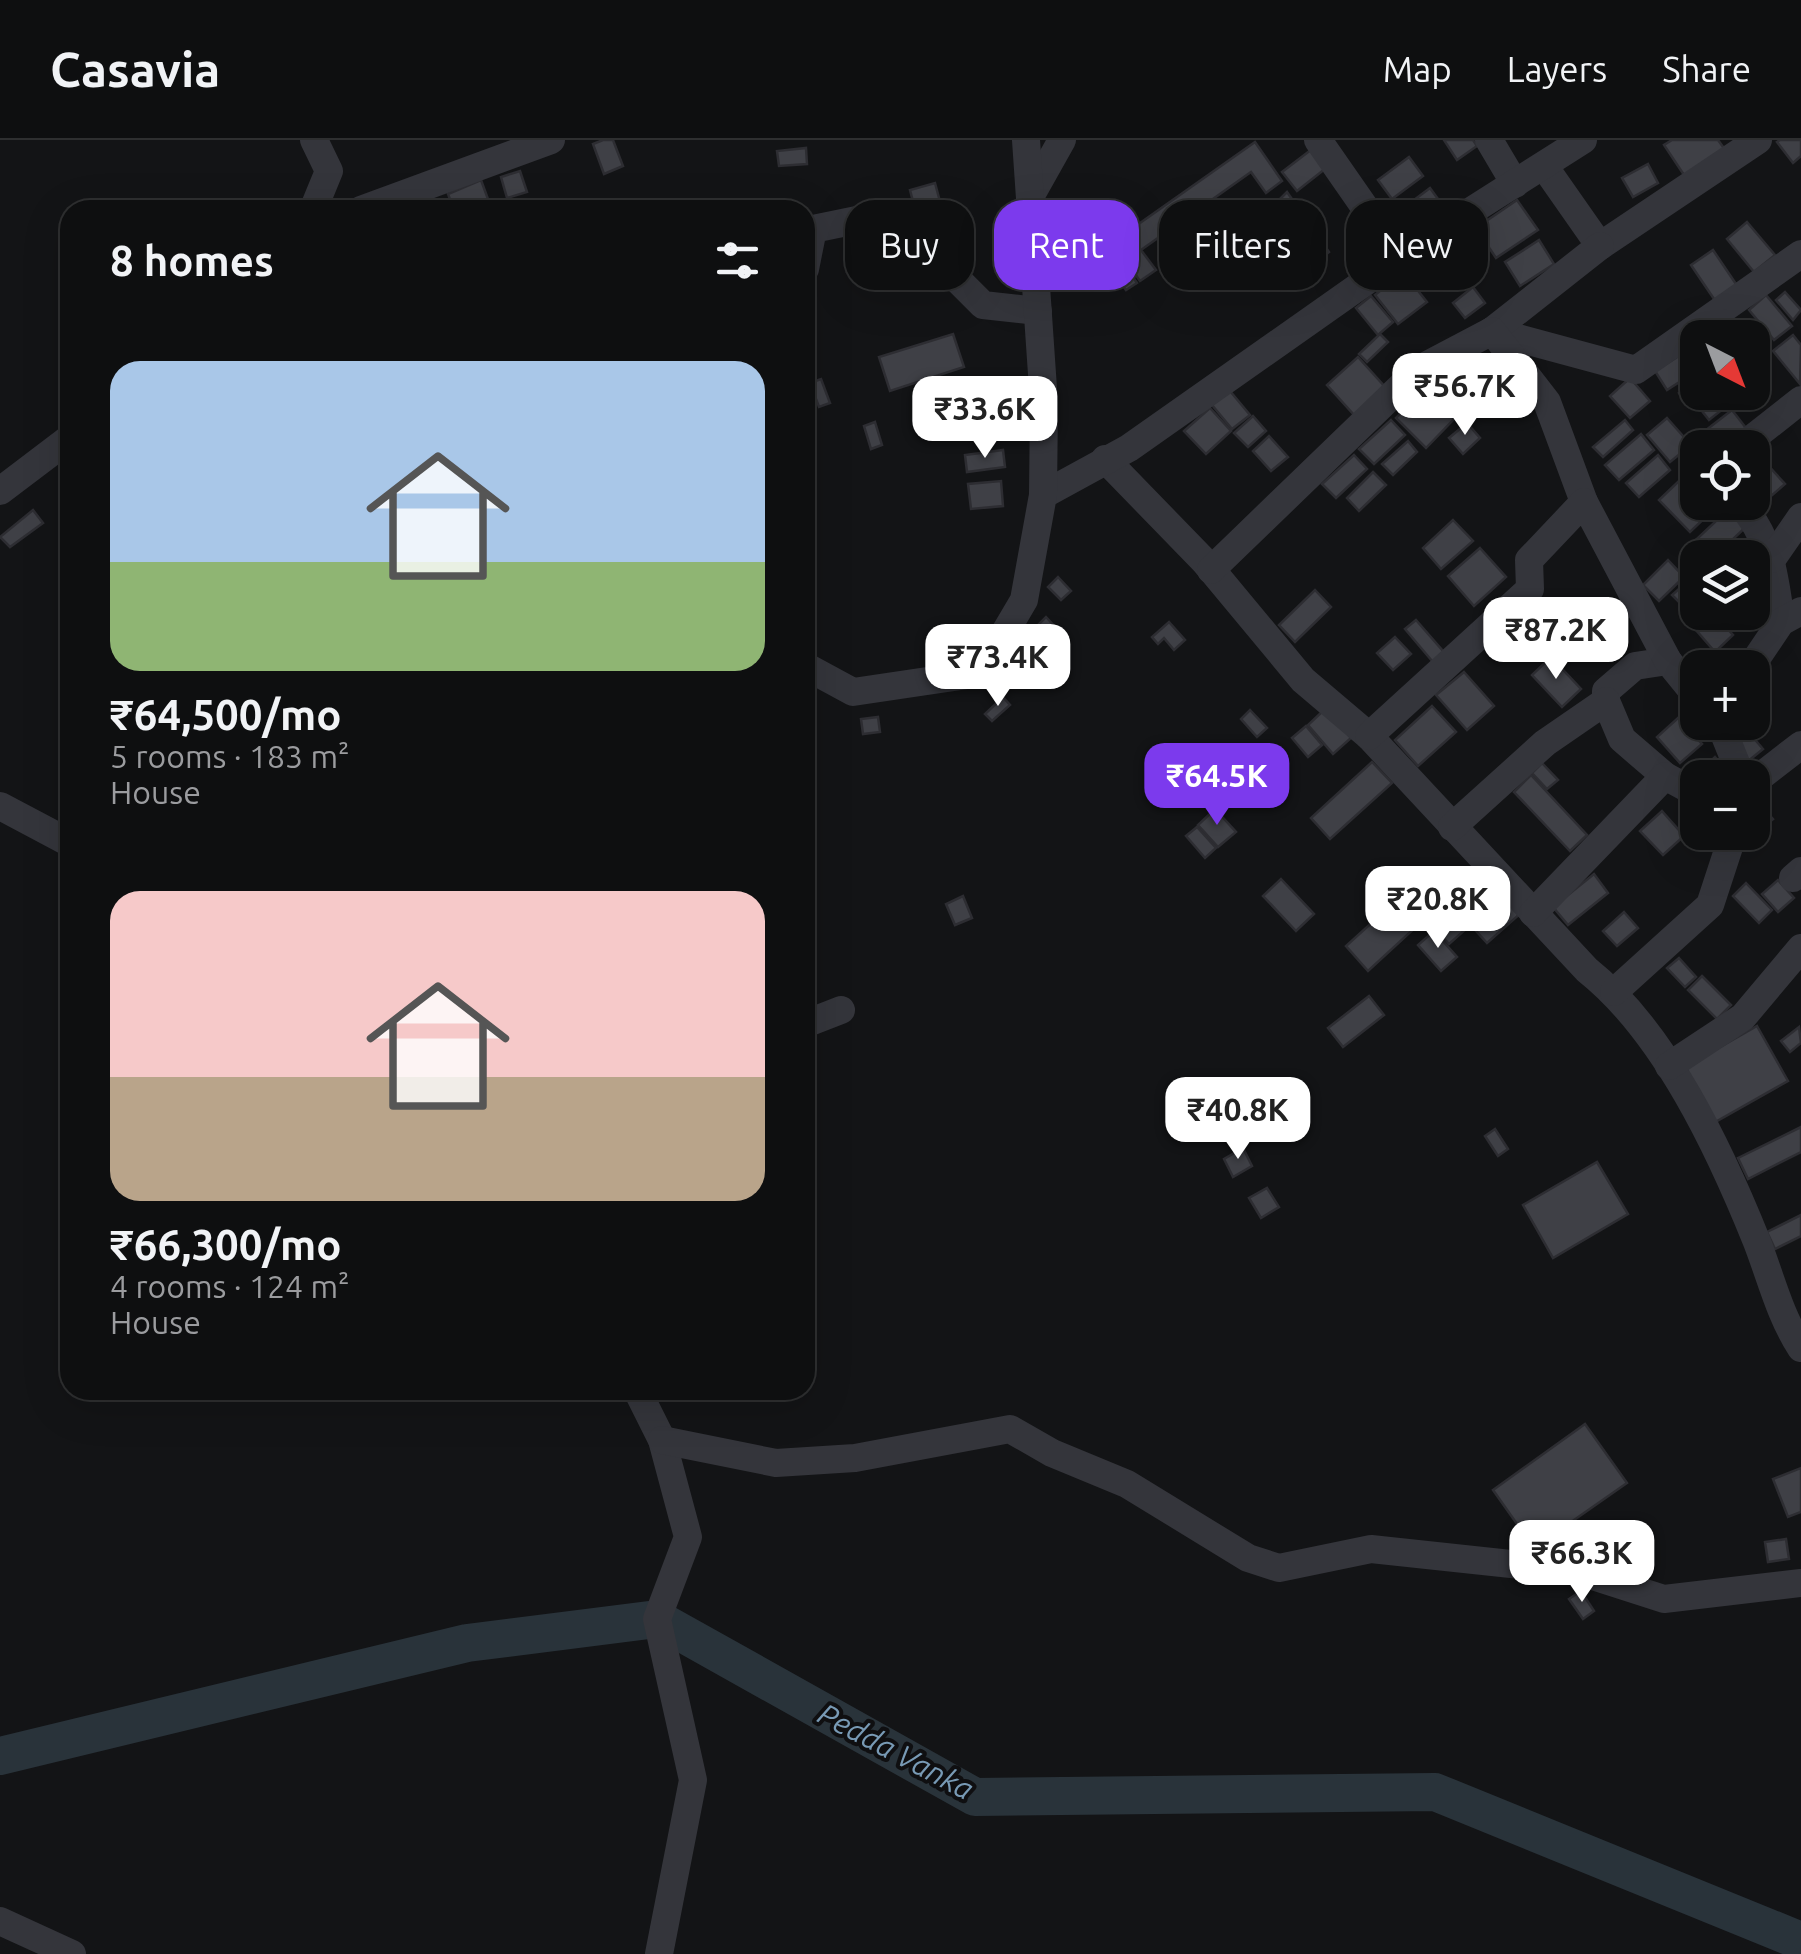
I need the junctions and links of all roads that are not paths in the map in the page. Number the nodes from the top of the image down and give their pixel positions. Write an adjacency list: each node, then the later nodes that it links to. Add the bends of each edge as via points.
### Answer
1 (314, 140): 10 (street)
2 (551, 140): 15 (street)
3 (1026, 140): 12 (street)
4 (1062, 140): 12 (street)
5 (1318, 140): 16 (street)
6 (1489, 140): 11 (street)
7 (1583, 140): 9 (street)
8 (1758, 140): 19 (street)
9 (1544, 166): 11 (street); 19 (street)
10 (330, 171): 13 (street); 14 (street)
11 (1515, 184): 17 (street)
12 (1030, 197): 22 (street)
13 (317, 200)
14 (352, 200)
15 (387, 200)
16 (1360, 200)
17 (1488, 201)
18 (815, 229): 22 (street, via 891,213 983,304)
19 (1600, 246): 23 (street)
20 (1801, 254): 23 (street, via 1636,370)
21 (1354, 290): 27 (street)
22 (1038, 311): 29 (street)
23 (1492, 330): 30 (street, via 1547,402); 34 (street, via 1418,370)
24 (1801, 400): 25 (street)
25 (1763, 430)
26 (60, 446): 28 (street)
27 (1105, 459): 29 (street); 34 (street)
28 (0, 492)
29 (1044, 495): 38 (street, via 1024,600 981,673 853,692)
30 (1584, 502): 37 (street); 41 (street, via 1529,560 1530,589)
31 (1801, 517): 33 (street)
32 (1753, 520): 33 (street)
33 (1772, 559): 35 (street)
34 (1212, 570): 41 (street, via 1304,680)
35 (1791, 616): 36 (street)
36 (1764, 650)
37 (1668, 661): 39 (street); 40 (street, via 1635,666 1606,691)
38 (815, 671)
39 (1680, 676)
40 (1606, 700): 44 (street, via 1622,739); 47 (street)
41 (1369, 736): 47 (street)
42 (1801, 745): 43 (street)
43 (1770, 769)
44 (1664, 776): 45 (street); 50 (street)
45 (1680, 784)
46 (0, 806): 48 (street)
47 (1452, 827): 50 (street)
48 (60, 838)
49 (1728, 850): 52 (street, via 1710,905)
50 (1532, 913): 52 (street)
51 (1801, 948): 55 (street, via 1743,1017)
52 (1614, 992): 55 (street)
53 (841, 1010): 54 (street)
54 (815, 1020)
55 (1669, 1066): 56 (street, via 1714,1146)
56 (1801, 1348)
57 (642, 1400): 58 (street)
58 (662, 1440): 59 (street, via 776,1463 856,1458 1010,1430 1127,1484 1248,1558 1279,1568 1371,1549 1577,1571 1664,1599); 62 (street, via 688,1537 657,1619 693,1780)
59 (1801, 1584)
60 (0, 1922): 61 (street)
61 (72, 1954)
62 (659, 1954)

